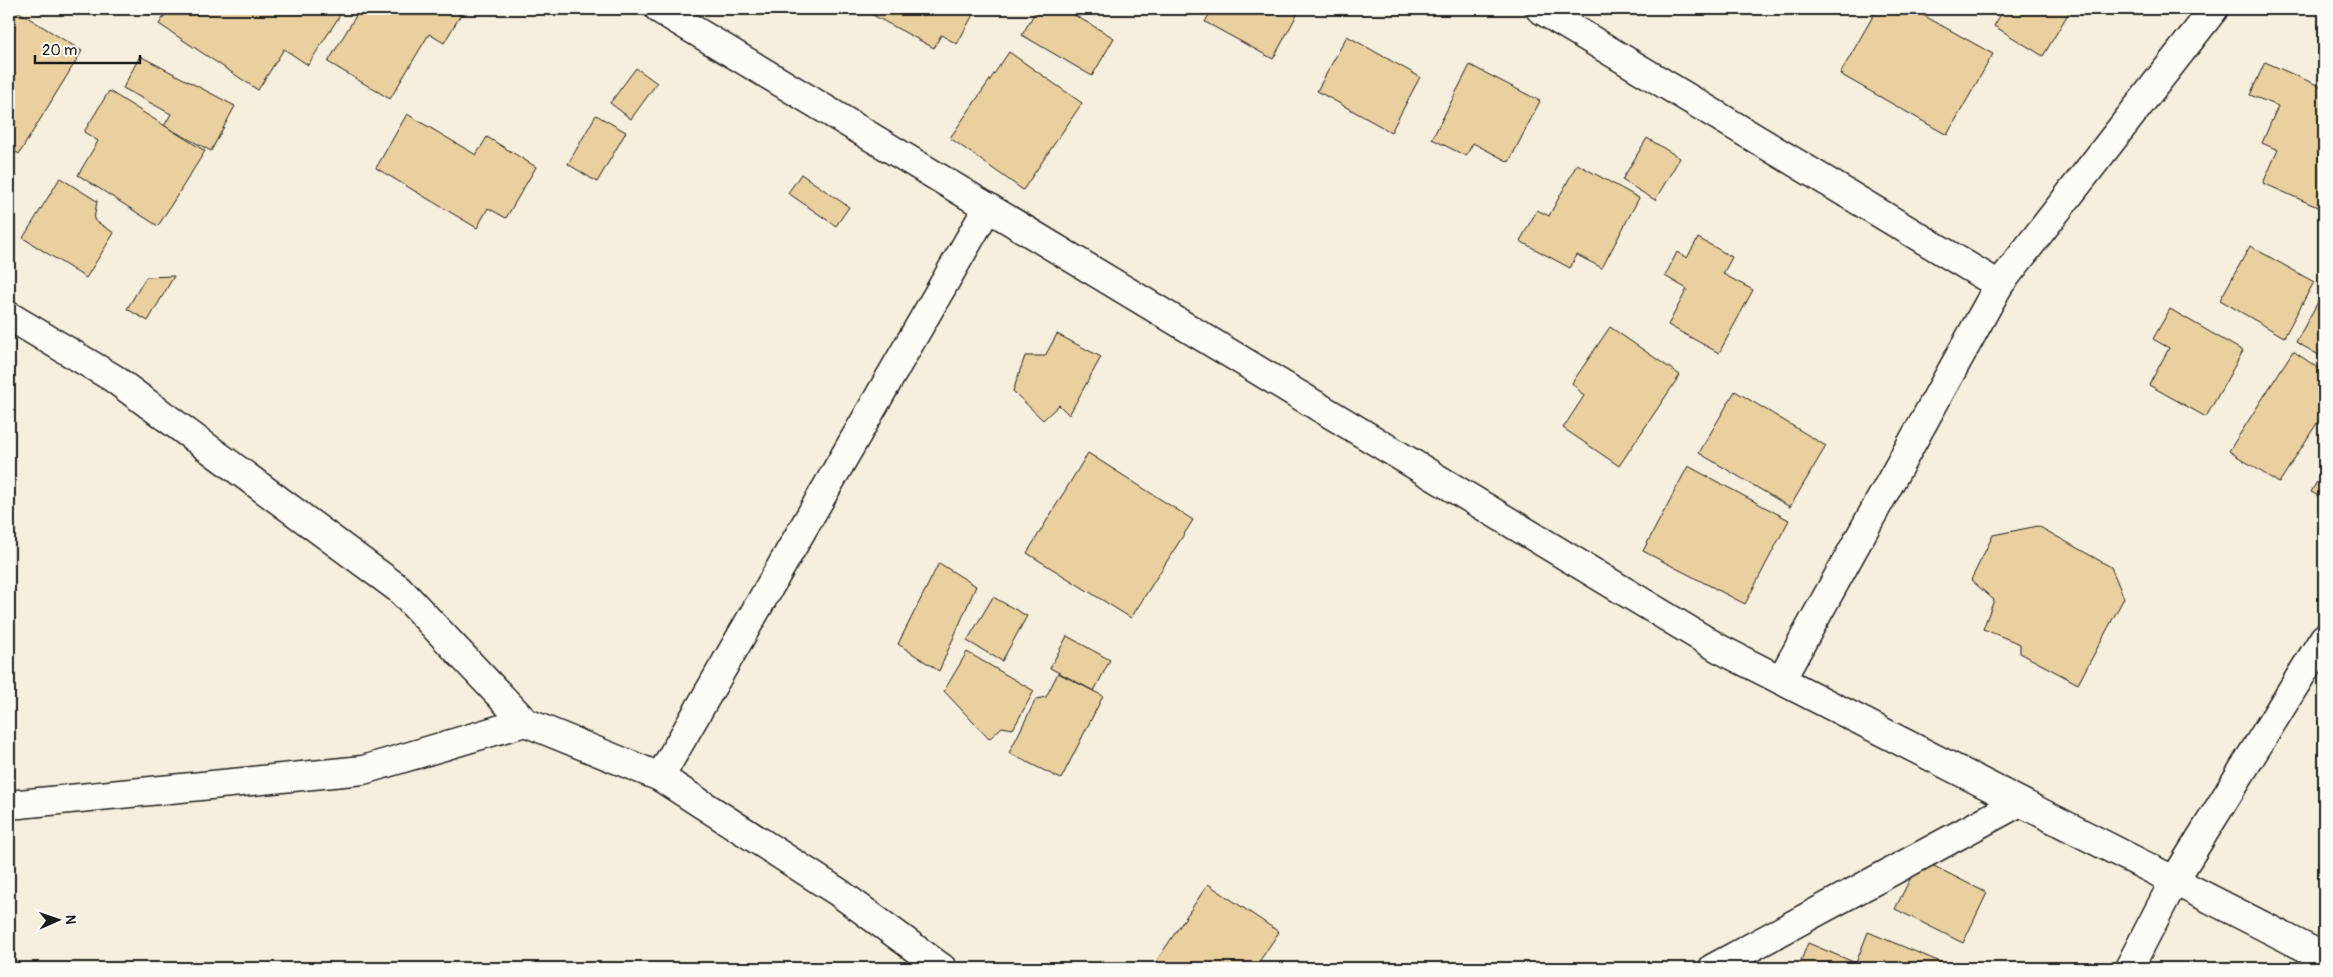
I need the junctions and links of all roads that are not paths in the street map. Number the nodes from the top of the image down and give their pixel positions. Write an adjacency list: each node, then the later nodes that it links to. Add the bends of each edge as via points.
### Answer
1 (659, 9): 5 (street)
2 (1540, 9): 4 (street)
3 (2214, 9): 6 (street)
4 (1571, 17): 6 (street)
5 (988, 207): 9 (street, via 1720,649); 11 (street)
6 (1998, 285): 9 (street)
7 (9, 316): 10 (street, via 112,378 399,589)
8 (2324, 638): 14 (street)
9 (1781, 680): 12 (street)
10 (525, 722): 11 (street); 13 (street, via 362,770)
11 (660, 777): 16 (street, via 838,892)
12 (2018, 802): 14 (street); 17 (street)
13 (9, 805)
14 (2174, 881): 15 (street); 18 (street)
15 (2324, 957)
16 (942, 968)
17 (1713, 968)
18 (2129, 968)

